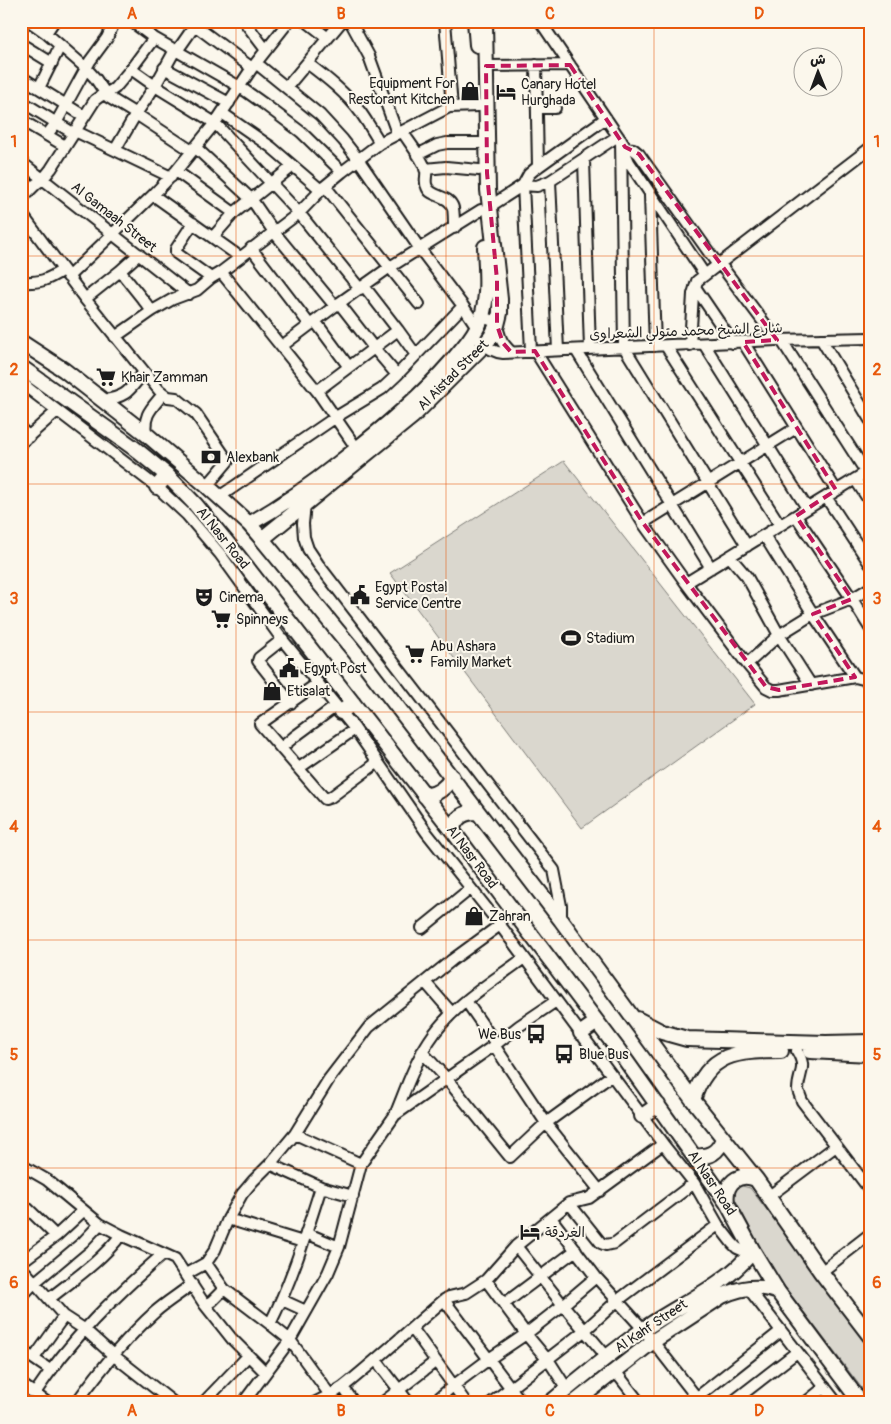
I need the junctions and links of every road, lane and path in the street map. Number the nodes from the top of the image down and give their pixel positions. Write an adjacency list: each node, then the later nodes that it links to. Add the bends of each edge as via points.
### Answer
1 (29, 21): 15 (street)
2 (54, 21): 15 (street)
3 (115, 21): 28 (street)
4 (244, 21): 20 (street)
5 (289, 21): 20 (street)
6 (306, 21): 17 (street)
7 (342, 21): 17 (street)
8 (350, 21): 52 (street, via 369,56)
9 (445, 21): 41 (street)
10 (475, 21): 40 (main road, Al Aistad Street)
11 (485, 21): 27 (main road, Al Aistad Street)
12 (540, 21): 26 (street)
13 (134, 22): 16 (street)
14 (194, 22): 21 (street); 24 (street)
15 (46, 32): 19 (street)
16 (154, 38): 21 (street); 30 (street)
17 (328, 38): 23 (street)
18 (21, 44): 22 (street)
19 (60, 46): 22 (street); 28 (street)
20 (266, 50): 24 (street)
21 (176, 51): 29 (street); 33 (street)
22 (52, 63): 35 (street)
23 (307, 63): 34 (street); 55 (street, via 345,95)
24 (254, 65): 33 (street); 34 (street)
25 (536, 65): 26 (street); 27 (street); 42 (street)
26 (570, 65): 47 (street)
27 (486, 66): 80 (main road, Al Aistad Street)
28 (86, 68): 36 (street); 39 (street)
29 (164, 68): 32 (street); 38 (street)
30 (131, 69): 32 (street); 36 (street, via 112,90)
31 (21, 77): 35 (street)
32 (155, 86): 45 (street); 50 (street)
33 (240, 87): 38 (street); 69 (street, via 301,132)
34 (287, 87): 62 (street, via 320,115)
35 (39, 88): 39 (street)
36 (104, 93): 45 (street); 46 (street)
37 (21, 101): 49 (street)
38 (229, 103): 44 (street)
39 (66, 104): 46 (street); 49 (street)
40 (479, 106): 41 (street); 56 (main road, Al Aistad Street)
41 (452, 107): 52 (street)
42 (537, 108): 43 (street); 66 (street)
43 (555, 108)
44 (222, 113): 50 (street); 65 (street)
45 (136, 114): 59 (street); 60 (street)
46 (84, 116): 51 (street)
47 (606, 118): 54 (street); 66 (street)
48 (21, 120): 53 (street)
49 (56, 123): 51 (street); 53 (street)
50 (215, 123): 59 (street); 73 (street)
51 (74, 132): 57 (street); 60 (street)
52 (399, 132): 55 (street); 61 (street)
53 (47, 135): 57 (street)
54 (622, 141): 63 (street); 76 (street, via 627,159); 93 (street, via 639,154); 125 (street)
55 (380, 143): 62 (street)
56 (479, 143): 61 (street, via 447,143); 68 (main road, Al Aistad Street)
57 (65, 146): 71 (street)
58 (870, 148): 93 (street)
59 (194, 149): 70 (street); 79 (street)
60 (115, 150): 70 (street)
61 (417, 155): 67 (street)
62 (358, 159): 69 (street); 90 (street)
63 (584, 160): 72 (street); 126 (street)
64 (21, 162): 71 (street, Al Gamaah Street)
65 (293, 166): 73 (street); 75 (street)
66 (538, 166): 74 (street)
67 (426, 169): 68 (street); 85 (street, via 428,189 450,203)
68 (479, 170): 80 (main road, Al Aistad Street)
69 (342, 172): 75 (street)
70 (174, 174): 77 (street); 82 (street)
71 (43, 179): 78 (street); 87 (street, Al Gamaah Street)
72 (550, 181): 74 (street, via 537,186); 127 (street)
73 (272, 184): 79 (street); 83 (street)
74 (523, 185): 80 (street); 129 (street)
75 (323, 188): 83 (street); 94 (street)
76 (650, 194): 98 (street); 123 (street)
77 (154, 196): 84 (street); 87 (street)
78 (21, 199)
79 (252, 200): 82 (street); 86 (street)
80 (485, 208): 85 (street); 110 (main road, Al Aistad Street, via 485,304); 111 (main road, Al Aistad Street, via 500,299)
81 (21, 213): 97 (street)
82 (234, 213): 88 (street)
83 (299, 213): 86 (street); 101 (street)
84 (193, 223): 88 (street); 99 (street, via 176,253)
85 (454, 228): 90 (street)
86 (274, 232): 89 (street); 105 (street)
87 (114, 233): 91 (street, Al Gamaah Street); 97 (street)
88 (213, 237): 92 (street)
89 (251, 248): 92 (street); 109 (street)
90 (420, 249): 94 (street); 107 (street)
91 (138, 254): 95 (street); 103 (street, Al Gamaah Street)
92 (240, 256): 96 (street)
93 (719, 265): 98 (street); 116 (street)
94 (390, 267): 101 (street); 106 (street)
95 (120, 271): 104 (street); 108 (street)
96 (221, 272): 99 (street); 122 (street)
97 (66, 274): 100 (street, via 38,283); 104 (street)
98 (705, 275): 102 (street)
99 (211, 278): 103 (street)
100 (21, 282)
101 (362, 287): 105 (street); 112 (street)
102 (695, 287): 118 (street); 121 (street)
103 (189, 294): 108 (street, via 173,299)
104 (84, 299): 114 (street)
105 (337, 304): 109 (street); 124 (street)
106 (419, 304)
107 (464, 306): 110 (street); 131 (street)
108 (152, 312): 114 (street)
109 (312, 323): 122 (street); 133 (street)
110 (478, 325): 111 (street, via 490,319); 120 (street, via 478,339); 152 (main road, Al Aistad Street, via 434,380)
111 (497, 325): 120 (main road, Al Aistad Street); 130 (street, via 503,343)
112 (398, 330): 124 (street); 131 (street)
113 (867, 337): 115 (street, شارع الشيخ محمد متولي الشعراوى)
114 (115, 338): 135 (street)
115 (820, 339): 116 (street, شارع الشيخ محمد متولي الشعراوى); 146 (street)
116 (780, 341): 118 (street, شارع الشيخ محمد متولي الشعراوى); 154 (street)
117 (21, 342): 134 (main road, Al Nasr Road)
118 (738, 343): 119 (street, شارع الشيخ محمد متولي الشعراوى); 147 (street)
119 (704, 344): 121 (street, شارع الشيخ محمد متولي الشعراوى); 151 (street)
120 (484, 345): 130 (street, شارع الشيخ محمد متولي الشعراوى, via 495,352); 164 (main road, Al Aistad Street, via 413,416)
121 (690, 345): 123 (street, شارع الشيخ محمد متولي الشعراوى)
122 (282, 346): 140 (street)
123 (661, 346): 125 (street, شارع الشيخ محمد متولي الشعراوى); 153 (street)
124 (374, 348): 133 (street); 136 (street)
125 (624, 348): 126 (street, شارع الشيخ محمد متولي الشعراوى); 157 (street)
126 (590, 349): 128 (street, شارع الشيخ محمد متولي الشعراوى)
127 (558, 350): 128 (street, شارع الشيخ محمد متولي الشعراوى); 129 (street, شارع الشيخ محمد متولي الشعراوى)
128 (576, 350): 165 (street)
129 (533, 351): 130 (street, شارع الشيخ محمد متولي الشعراوى); 168 (street)
130 (511, 352)
131 (416, 356): 136 (street)
132 (21, 367): 138 (main road, Al Nasr Road)
133 (348, 367): 140 (street)
134 (64, 370): 138 (main road, via 66,378 63,385); 139 (main road, Al Nasr Road)
135 (144, 372): 141 (street); 142 (street, via 126,394)
136 (397, 375): 145 (street, via 382,389)
137 (21, 380): 144 (street)
138 (51, 388): 143 (main road, Al Nasr Road)
139 (91, 390): 142 (main road, Al Nasr Road); 143 (main road, via 80,394)
140 (317, 391): 145 (street)
141 (163, 394): 149 (street, via 148,412); 158 (street, via 176,398 196,414 228,461)
142 (103, 400): 149 (main road, Al Nasr Road)
143 (76, 406): 155 (main road, Al Nasr Road)
144 (57, 411): 150 (street); 159 (street)
145 (336, 417): 152 (street); 161 (street)
146 (870, 420)
147 (796, 428): 151 (street); 160 (street)
148 (21, 429): 150 (street)
149 (146, 434): 158 (main road, Al Nasr Road)
150 (25, 440)
151 (768, 446): 153 (street); 166 (street)
152 (358, 449): 169 (main road, Al Aistad Street, via 299,493)
153 (740, 463): 157 (street); 170 (street)
154 (868, 471): 156 (street)
155 (167, 475): 159 (main road); 190 (main road, Al Nasr Road, via 238,556)
156 (855, 479): 160 (street); 163 (street)
157 (708, 483): 165 (street); 173 (street)
158 (207, 486): 161 (main road, Al Nasr Road)
159 (157, 487): 183 (street, via 220,554)
160 (836, 490): 162 (street)
161 (219, 497): 169 (main road, Al Nasr Road)
162 (826, 497): 166 (street); 175 (street)
163 (870, 502)
164 (305, 504): 172 (main road, Al Aistad Street); 201 (street, via 303,524 308,549 554,870)
165 (672, 505): 168 (street); 176 (street)
166 (807, 508): 167 (street)
167 (796, 516): 170 (street); 179 (street)
168 (643, 523): 177 (street)
169 (249, 524): 172 (main road, Al Nasr Road)
170 (780, 526): 171 (street)
171 (764, 535): 173 (street); 180 (street)
172 (262, 539): 196 (main road, Al Nasr Road)
173 (747, 546): 174 (street)
174 (730, 557): 176 (street); 182 (street, via 747,577)
175 (870, 564)
176 (711, 568): 177 (street)
177 (686, 584): 184 (street)
178 (870, 588): 179 (street)
179 (852, 599): 180 (street); 181 (street)
180 (813, 614): 182 (street); 186 (street)
181 (870, 628)
182 (779, 635): 184 (street); 188 (street)
183 (284, 639): 187 (street); 189 (street, via 258,661)
184 (747, 664): 188 (street, via 772,690)
185 (870, 676): 186 (street)
186 (856, 677): 188 (street)
187 (318, 684): 189 (street); 191 (street)
188 (810, 684)
189 (291, 703): 193 (street, via 260,724)
190 (352, 703): 191 (main road); 197 (main road, Al Nasr Road)
191 (338, 709): 192 (street); 193 (street)
192 (355, 729): 194 (street); 195 (street)
193 (281, 748): 195 (street)
194 (378, 762): 195 (street, via 325,799); 200 (street)
195 (299, 768)
196 (452, 777): 197 (main road, via 438,792); 198 (main road, Al Nasr Road)
197 (425, 796): 199 (main road, Al Nasr Road)
198 (477, 812): 199 (main road, via 458,818); 201 (main road, Al Nasr Road)
199 (452, 830): 210 (main road, Al Nasr Road)
200 (470, 889): 202 (street); 203 (street)
201 (562, 920): 209 (main road, Al Nasr Road)
202 (500, 925): 204 (street); 205 (street)
203 (422, 928)
204 (524, 958): 206 (street); 207 (street)
205 (424, 982): 208 (street); 225 (street, via 369,1027 329,1080)
206 (466, 1000): 208 (street); 213 (street)
207 (556, 1001): 211 (street); 213 (street)
208 (452, 1013): 216 (street)
209 (633, 1016): 214 (main road, via 662,1032 687,1039); 220 (main road, Al Nasr Road)
210 (597, 1022): 211 (main road); 221 (main road, Al Nasr Road)
211 (581, 1033): 218 (street)
212 (870, 1042): 214 (main road)
213 (495, 1045): 219 (street); 224 (street)
214 (826, 1048): 215 (main road); 217 (main road)
215 (797, 1051): 220 (main road, via 747,1051 722,1059 703,1077); 228 (street, via 802,1062 798,1090 802,1101)
216 (422, 1052): 219 (street); 222 (street)
217 (870, 1054)
218 (612, 1075): 223 (street); 224 (street)
219 (446, 1078): 222 (street); 224 (street, via 510,1157)
220 (693, 1100): 226 (main road, Al Nasr Road)
221 (658, 1105): 223 (main road); 229 (main road, Al Nasr Road)
222 (395, 1116): 231 (street)
223 (642, 1116): 227 (street)
224 (546, 1123): 237 (street)
225 (295, 1134): 230 (street); 231 (street)
226 (724, 1138): 229 (main road, via 710,1156); 233 (main road, Al Nasr Road)
227 (663, 1144): 234 (street); 237 (street)
228 (836, 1146): 236 (street); 239 (street)
229 (694, 1156): 241 (main road, Al Nasr Road)
230 (270, 1164): 235 (street); 245 (street, via 242,1194)
231 (361, 1164): 238 (street)
232 (21, 1165): 243 (street, via 47,1180)
233 (756, 1179): 239 (main road, Al Nasr Road); 241 (main road, via 736,1179 727,1189)
234 (694, 1183): 242 (street, via 615,1243 606,1245); 247 (street)
235 (321, 1187): 238 (street); 251 (street)
236 (870, 1190)
237 (600, 1191): 242 (street, via 589,1198)
238 (352, 1196): 253 (street)
239 (768, 1197): 260 (main road, Al Nasr Road)
240 (21, 1202): 250 (street)
241 (727, 1202): 255 (main road, Al Nasr Road)
242 (569, 1203): 244 (street)
243 (83, 1211): 246 (street); 250 (street)
244 (551, 1218): 252 (street); 254 (street)
245 (228, 1219): 251 (street); 258 (street)
246 (100, 1224): 249 (street); 265 (street)
247 (718, 1225): 255 (street, via 738,1248); 274 (street)
248 (870, 1234): 260 (street)
249 (121, 1235): 256 (street); 271 (street, via 98,1260)
250 (56, 1236): 257 (street)
251 (305, 1237): 253 (street); 272 (street)
252 (516, 1246): 263 (street); 264 (street)
253 (339, 1247): 278 (street)
254 (576, 1250): 262 (street); 263 (street)
255 (753, 1251): 269 (main road, Al Nasr Road); 283 (main road, Al Kahf Street, via 726,1277)
256 (163, 1254): 261 (street, via 175,1259); 282 (street)
257 (21, 1262)
258 (206, 1263): 261 (street); 268 (street)
259 (21, 1268): 265 (street)
260 (821, 1272): 287 (main road, Al Nasr Road)
261 (186, 1274): 266 (street)
262 (596, 1276): 274 (street); 277 (street)
263 (540, 1277): 275 (street); 277 (street)
264 (486, 1280): 273 (street, via 466,1293); 275 (street)
265 (34, 1283): 270 (street); 271 (street)
266 (192, 1284): 276 (street); 292 (street, via 156,1311)
267 (748, 1288): 269 (main road, Al Kahf Street); 285 (street); 289 (main road, Al Kahf Street, via 722,1296)
268 (224, 1289): 276 (street); 280 (street)
269 (778, 1292): 332 (main road, Al Nasr Road)
270 (21, 1297)
271 (49, 1299): 279 (street)
272 (282, 1300): 278 (street); 280 (street)
273 (444, 1300): 281 (street); 296 (street)
274 (617, 1301): 283 (street); 284 (street)
275 (504, 1304): 286 (street)
276 (205, 1305): 293 (street)
277 (563, 1305): 284 (street); 286 (street)
278 (306, 1311): 288 (street)
279 (64, 1316): 282 (street); 295 (street)
280 (270, 1324): 288 (street)
281 (412, 1328): 297 (street); 299 (street)
282 (84, 1329): 292 (street); 300 (street)
283 (644, 1330): 289 (street); 294 (main road, Al Kahf Street)
284 (584, 1331): 294 (street); 298 (street)
285 (781, 1331): 291 (street); 313 (street)
286 (526, 1334): 296 (street); 298 (street)
287 (870, 1336)
288 (290, 1340): 302 (street); 311 (street)
289 (652, 1342): 301 (main road, Al Kahf Street); 313 (street)
290 (21, 1350): 295 (street)
291 (797, 1352): 306 (street); 329 (street)
292 (113, 1356): 315 (street); 316 (street)
293 (248, 1356): 302 (street); 317 (street)
294 (607, 1357): 308 (main road, Al Kahf Street)
295 (34, 1358): 300 (street)
296 (489, 1359): 304 (street); 307 (street)
297 (376, 1360): 305 (street); 309 (street)
298 (547, 1360): 307 (street); 308 (street)
299 (436, 1361): 304 (street); 309 (street)
300 (50, 1370): 310 (street)
301 (615, 1371): 312 (main road, Al Kahf Street); 328 (street)
302 (265, 1372): 318 (street)
303 (21, 1384): 310 (street)
304 (453, 1386): 323 (street); 324 (street)
305 (343, 1387): 311 (street); 320 (street)
306 (825, 1387): 330 (street); 331 (street)
307 (511, 1388): 325 (street); 326 (street)
308 (567, 1389): 327 (main road, Al Kahf Street)
309 (399, 1390): 321 (street); 322 (street)
310 (35, 1393): 314 (street)
311 (330, 1395): 319 (street)
312 (582, 1400)
313 (696, 1401)
314 (48, 1403)
315 (76, 1403)
316 (174, 1403)
317 (203, 1403)
318 (243, 1403)
319 (314, 1403)
320 (354, 1403)
321 (382, 1403)
322 (409, 1403)
323 (433, 1403)
324 (466, 1403)
325 (491, 1403)
326 (522, 1403)
327 (550, 1403)
328 (640, 1403)
329 (731, 1403)
330 (804, 1403)
331 (837, 1403)
332 (861, 1403)

